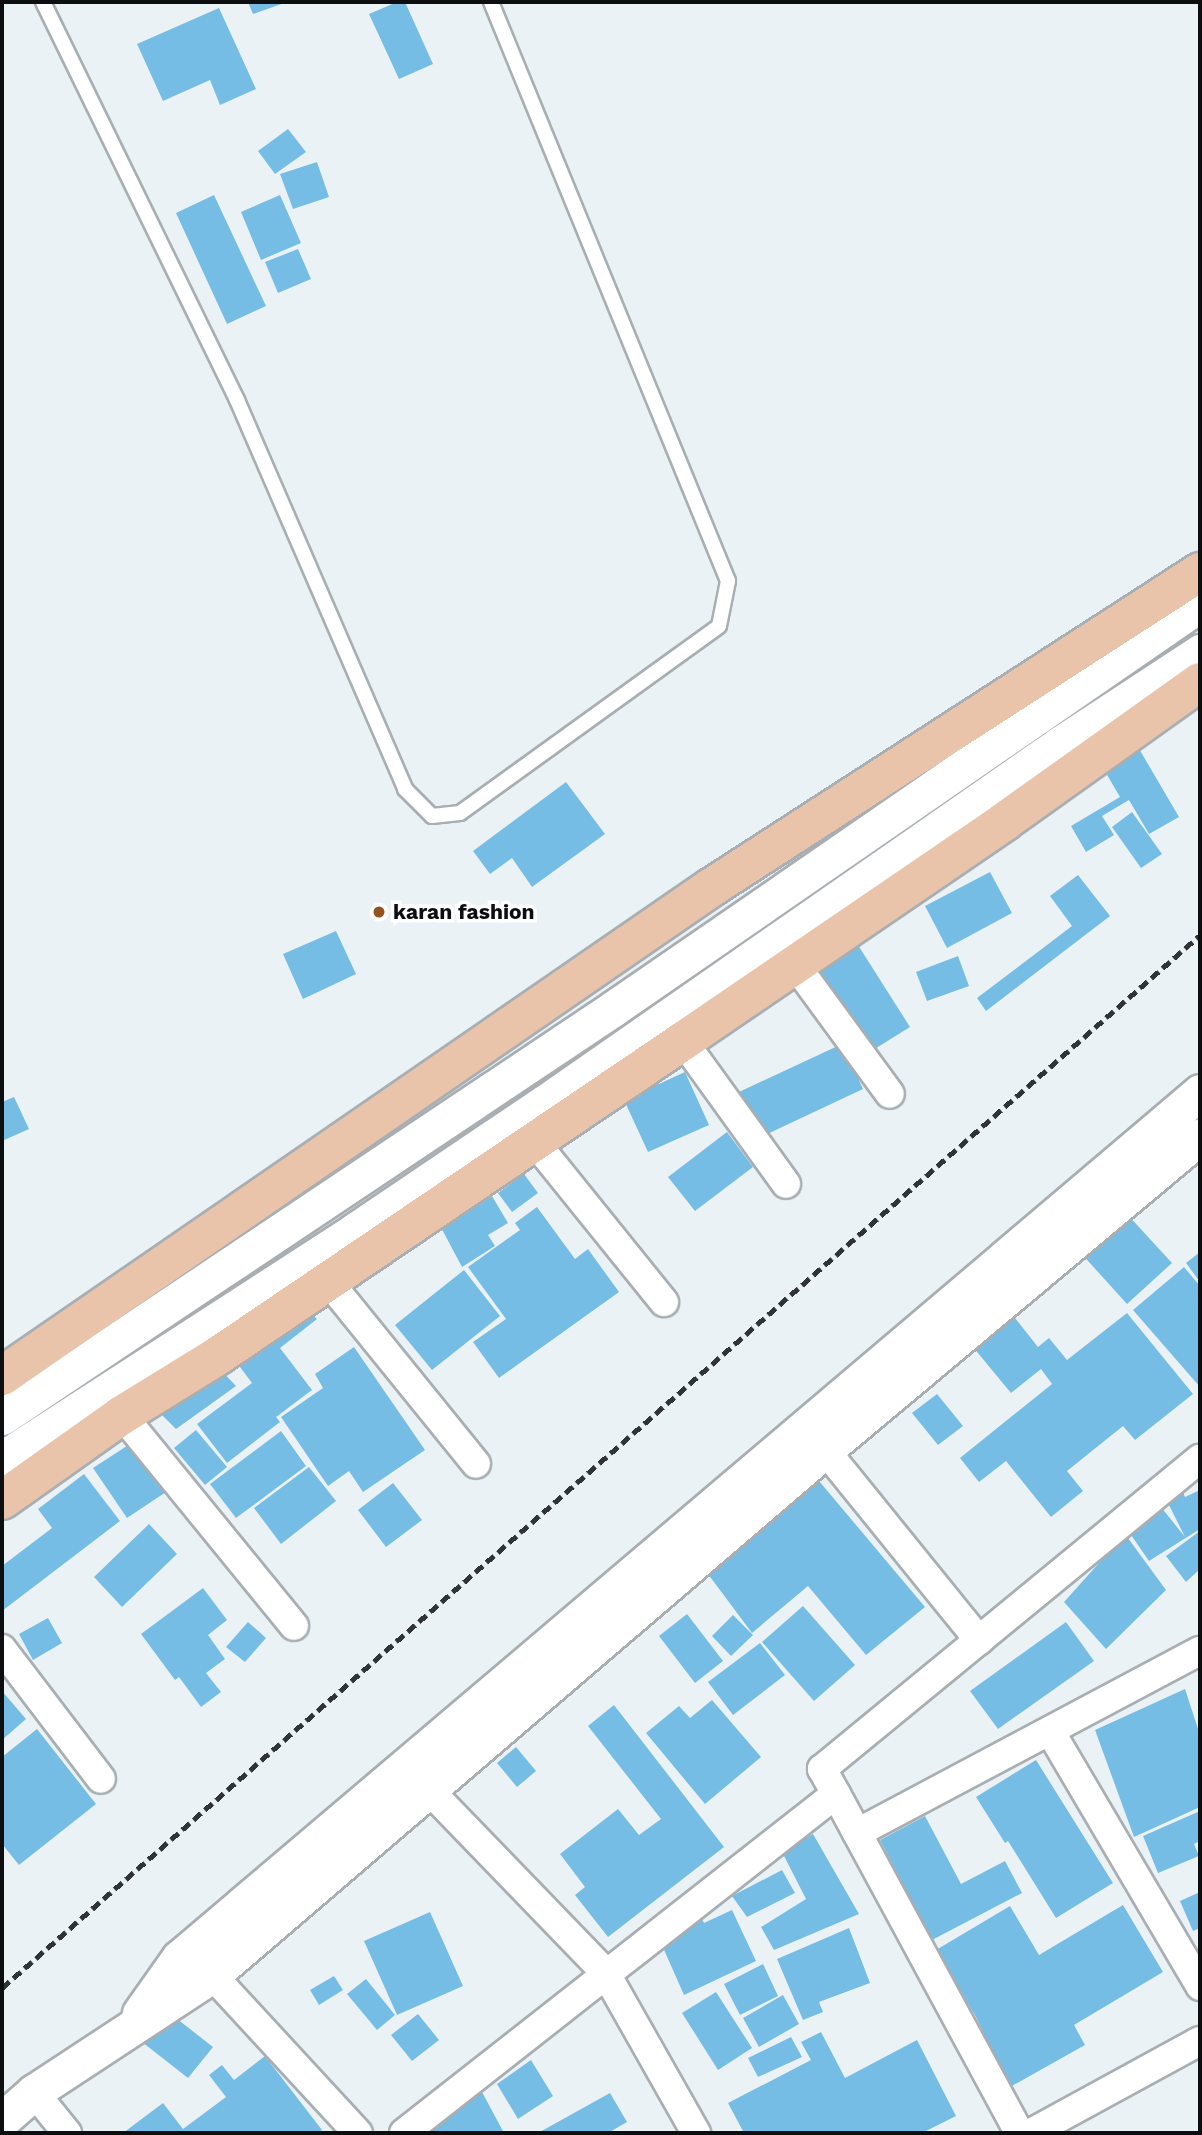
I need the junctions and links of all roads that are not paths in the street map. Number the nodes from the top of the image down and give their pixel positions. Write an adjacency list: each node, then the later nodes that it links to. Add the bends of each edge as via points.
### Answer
1 (43, 2): 2 (lane, via 237,400 405,789 432,816 460,813 719,626 728,581)
2 (491, 2)
3 (1200, 572): 16 (main road, via 712,887)
4 (1200, 604): 18 (street, via 614,1008)
5 (1200, 652): 20 (street, via 488,1141)
6 (1200, 682): 7 (main road)
7 (794, 963): 8 (main road); 10 (street)
8 (683, 1041): 12 (main road); 13 (street)
9 (1200, 1092): 36 (street, via 179,1958)
10 (890, 1094)
11 (1199, 1139): 19 (street)
12 (534, 1141): 14 (main road); 15 (street)
13 (786, 1184)
14 (328, 1281): 17 (main road); 22 (street)
15 (664, 1302)
16 (2, 1376)
17 (122, 1415): 23 (main road); 24 (street)
18 (2, 1417)
19 (825, 1450): 25 (street); 30 (street)
20 (2, 1459)
21 (1200, 1459): 25 (street)
22 (476, 1464)
23 (2, 1500)
24 (294, 1626)
25 (979, 1640): 31 (street, via 822,1769)
26 (2, 1649): 29 (street)
27 (1200, 1651): 28 (street)
28 (1050, 1731): 32 (street); 35 (street)
29 (101, 1779)
30 (430, 1791): 33 (street); 34 (street)
31 (836, 1794): 32 (street); 33 (street)
32 (857, 1833): 44 (street)
33 (606, 1972): 42 (street); 43 (street)
34 (212, 1975): 36 (street); 41 (street)
35 (1200, 1986)
36 (128, 2030): 38 (street)
37 (1200, 2041): 45 (street)
38 (34, 2092): 39 (street); 40 (street)
39 (2, 2120)
40 (67, 2133)
41 (359, 2133)
42 (404, 2133)
43 (696, 2133)
44 (1019, 2133)
45 (1031, 2133)

